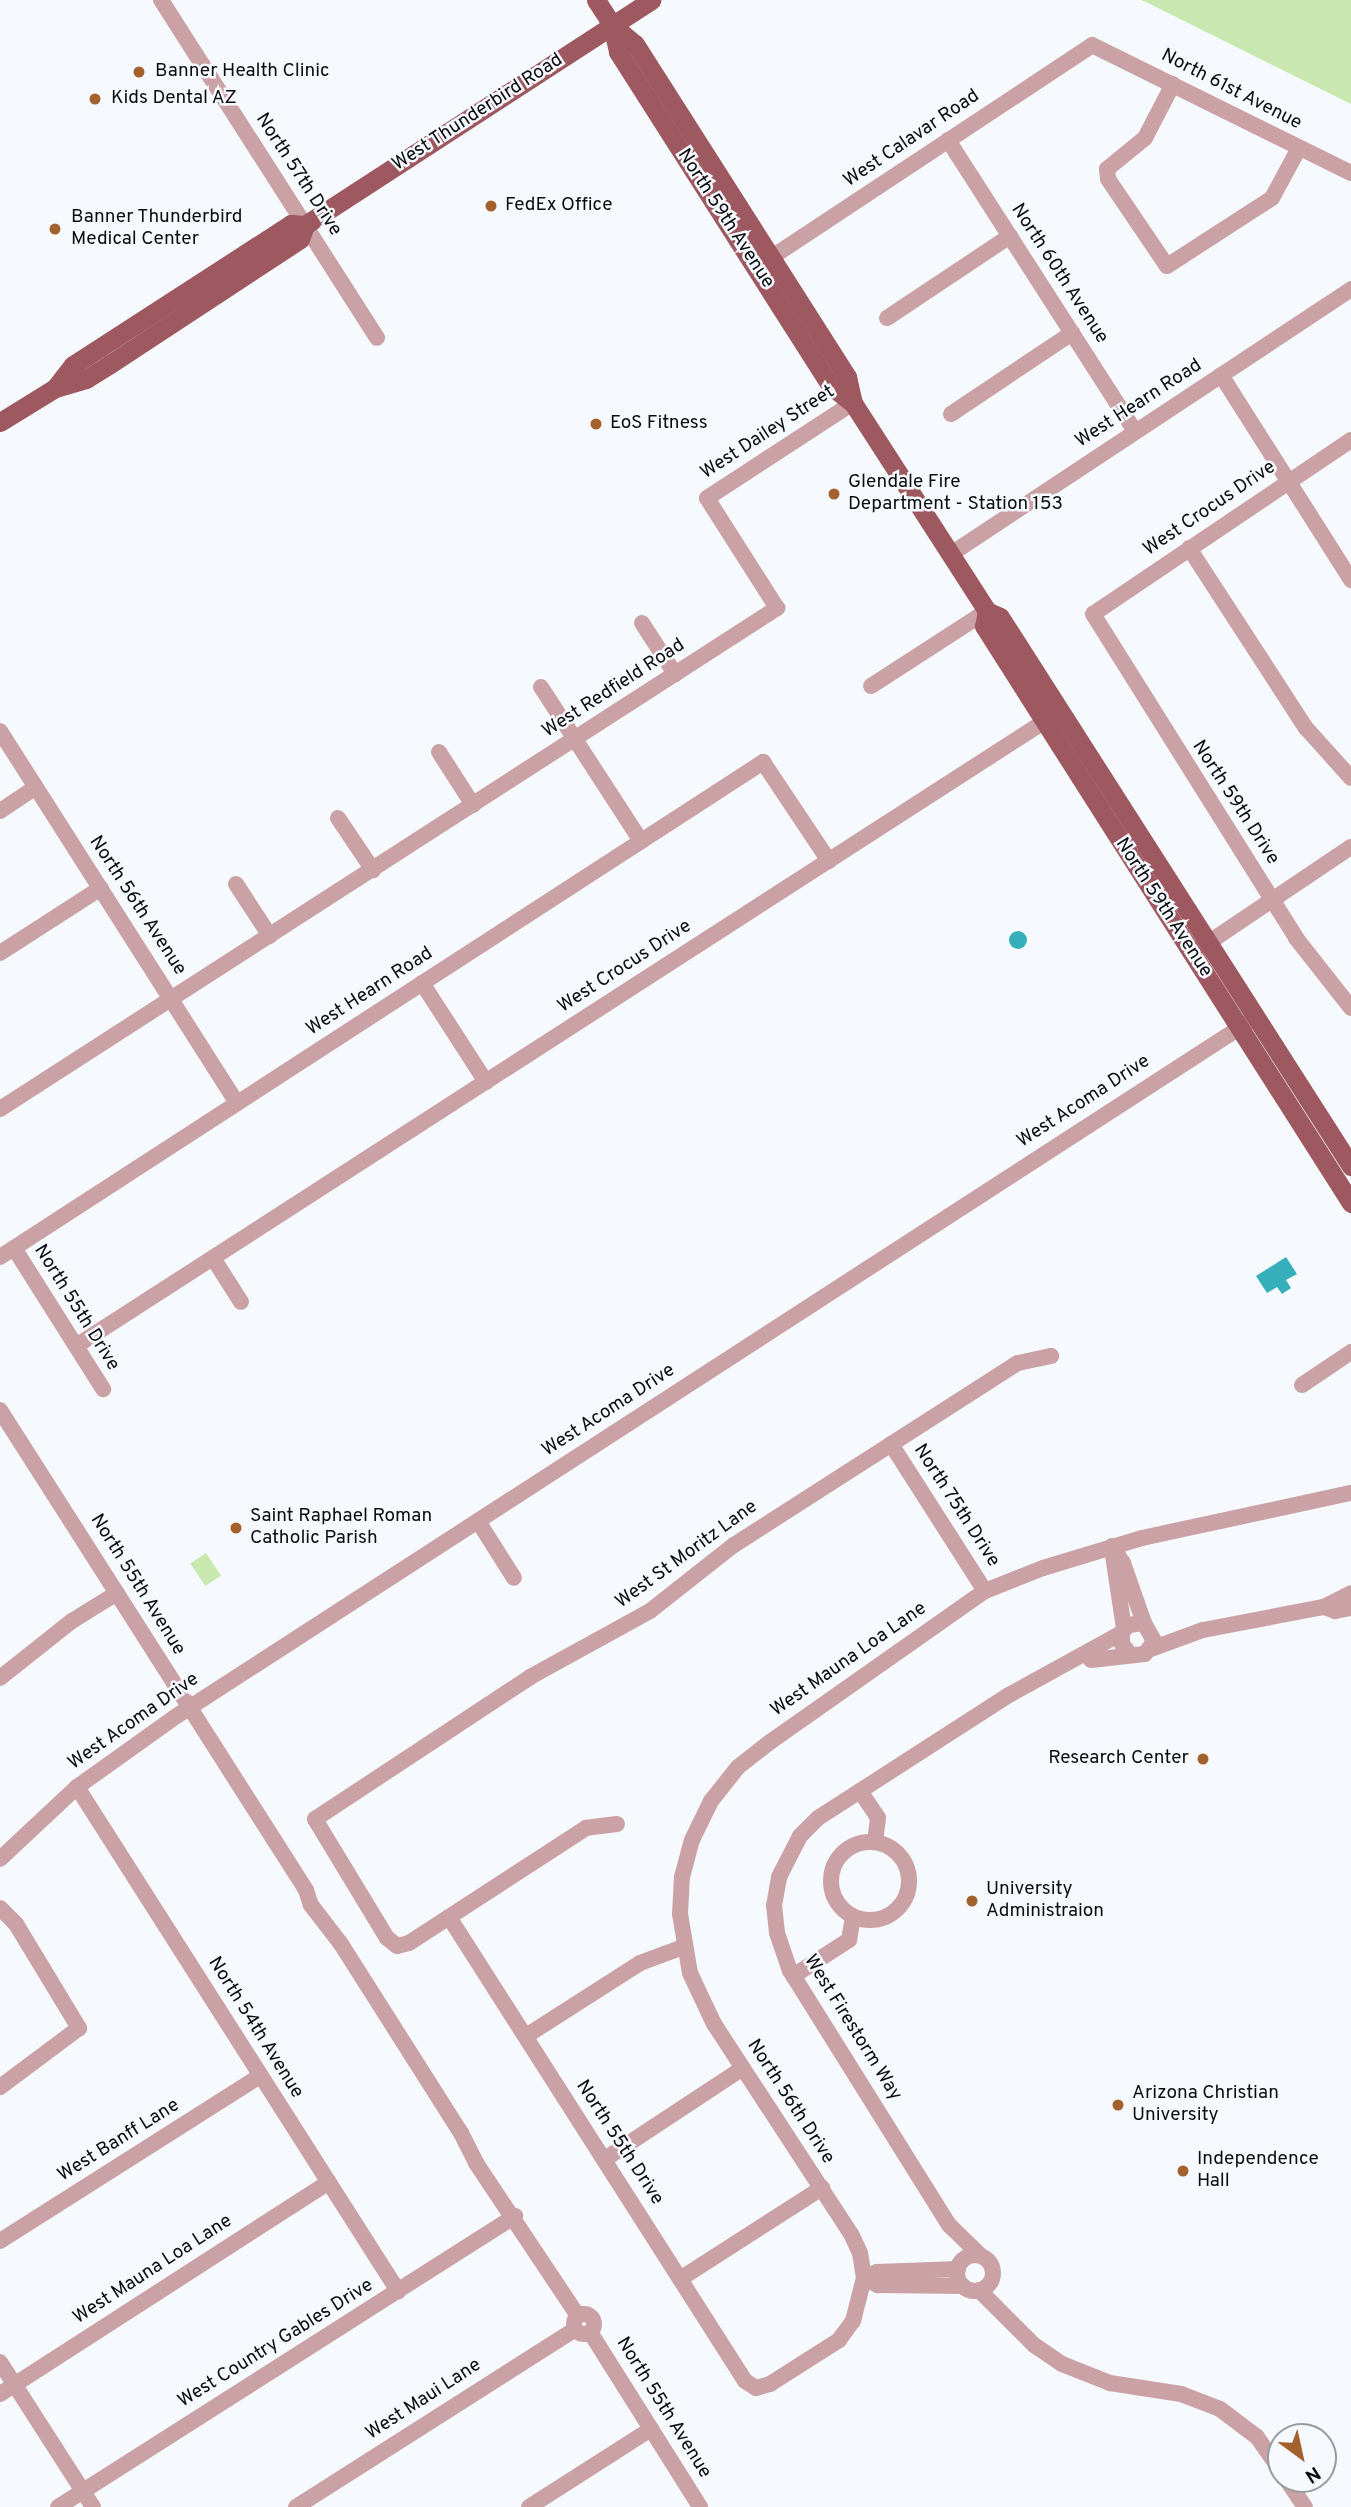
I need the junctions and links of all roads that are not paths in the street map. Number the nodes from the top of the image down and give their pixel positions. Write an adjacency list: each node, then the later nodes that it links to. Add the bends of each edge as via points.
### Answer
1 (161, 0): 12 (street, North 57th Drive)
2 (596, 0): 4 (main road, North 59th Avenue)
3 (651, 0): 4 (main road, West Thunderbird Road)
4 (612, 25): 8 (main road, North 59th Avenue, via 618,52); 11 (main road, North 59th Avenue, via 635,44); 12 (main road, West Thunderbird Road)
5 (1092, 46): 6 (street, North 61st Avenue); 7 (street, West Calavar Road)
6 (1173, 84): 9 (street, North 61st Avenue); 9 (street, via 1145,138 1107,169 1108,179 1167,266 1272,198)
7 (948, 140): 13 (street, North 60th Avenue); 14 (street, West Calavar Road)
8 (678, 145): 11 (main road, via 688,144); 14 (main road, North 59th Avenue)
9 (1299, 148): 10 (street, North 61st Avenue)
10 (1351, 173)
11 (718, 175): 14 (main road, North 59th Avenue)
12 (305, 225): 15 (main road, West Thunderbird Road, via 291,224); 19 (street, North 57th Drive); 20 (main road, West Thunderbird Road, via 300,239)
13 (1010, 236): 17 (street); 18 (street, North 60th Avenue)
14 (764, 262): 23 (main road, North 59th Avenue, via 847,377)
15 (194, 287): 20 (main road, via 170,312 123,343); 22 (main road, West Thunderbird Road, via 74,365)
16 (1351, 289): 21 (street, West Hearn Road)
17 (887, 318)
18 (1072, 333): 24 (street); 26 (street, North 60th Avenue)
19 (377, 338)
20 (110, 364): 22 (main road, West Thunderbird Road, via 86,379)
21 (1221, 375): 26 (street, West Hearn Road); 28 (street)
22 (55, 387): 25 (main road, West Thunderbird Road)
23 (853, 403): 30 (main road, North 59th Avenue); 32 (street, West Dailey Street, via 707,498)
24 (951, 414)
25 (0, 422)
26 (1136, 431): 30 (street, West Hearn Road)
27 (1351, 440): 28 (street, West Crocus Drive)
28 (1288, 482): 29 (street, West Crocus Drive); 31 (street)
29 (1189, 548): 34 (street, West Crocus Drive); 43 (street, via 1300,718)
30 (951, 554): 33 (main road, North 59th Avenue)
31 (1351, 580)
32 (777, 608): 36 (street, West Redfield Road)
33 (987, 611): 37 (street); 39 (main road, North 59th Avenue, via 1000,617)
34 (1093, 614): 54 (street, North 59th Drive)
35 (642, 623): 36 (street)
36 (675, 674): 41 (street, West Redfield Road)
37 (871, 686)
38 (541, 687): 41 (street)
39 (1053, 716): 50 (street, West Crocus Drive); 56 (main road, North 59th Avenue)
40 (0, 731): 44 (street, North 56th Avenue)
41 (575, 739): 45 (street, West Redfield Road); 48 (street)
42 (439, 752): 45 (street)
43 (1351, 778)
44 (36, 787): 46 (street); 53 (street, North 56th Avenue)
45 (473, 805): 51 (street, West Redfield Road)
46 (0, 811)
47 (338, 818): 51 (street)
48 (641, 841): 50 (street, West Hearn Road, via 763,762); 58 (street, West Hearn Road)
49 (1351, 847): 54 (street)
50 (829, 861): 62 (street, West Crocus Drive)
51 (373, 870): 55 (street, West Redfield Road)
52 (236, 884): 55 (street)
53 (101, 888): 57 (street); 59 (street, North 56th Avenue)
54 (1273, 901): 56 (street); 60 (street, North 59th Drive, via 1318,970)
55 (270, 936): 59 (street, West Redfield Road)
56 (1200, 948): 61 (main road, North 59th Avenue)
57 (0, 953)
58 (422, 983): 62 (street); 63 (street, West Hearn Road)
59 (172, 999): 63 (street, North 56th Avenue); 64 (street, West Redfield Road)
60 (1351, 1008)
61 (1248, 1023): 65 (main road, North 59th Avenue); 66 (main road, North 59th Avenue); 78 (street, West Acoma Drive)
62 (486, 1082): 68 (street, West Crocus Drive)
63 (237, 1103): 67 (street, West Hearn Road)
64 (0, 1109)
65 (1351, 1166)
66 (1351, 1203)
67 (7, 1253): 70 (street, North 55th Drive)
68 (213, 1258): 69 (street); 70 (street, West Crocus Drive)
69 (241, 1302)
70 (76, 1346): 74 (street, North 55th Drive)
71 (1351, 1352): 73 (street)
72 (1051, 1356): 76 (street, West St Moritz Lane, via 1018,1363)
73 (1302, 1385)
74 (103, 1389)
75 (2, 1418): 83 (street, North 55th Avenue)
76 (891, 1444): 82 (street, North 75th Drive); 101 (street, West St Moritz Lane, via 734,1545 650,1611 530,1677 316,1819 387,1938 397,1946)
77 (1351, 1493): 79 (street, West Mauna Loa Lane)
78 (478, 1521): 80 (street); 94 (street, West Acoma Drive)
79 (1112, 1546): 81 (street); 82 (street, West Mauna Loa Lane)
80 (514, 1578)
81 (1125, 1588): 87 (street); 89 (street)
82 (985, 1591): 103 (street, West Mauna Loa Lane, via 738,1767 711,1801 692,1840 682,1877)
83 (117, 1593): 93 (street, via 72,1621); 94 (street, North 55th Avenue)
84 (1351, 1593): 85 (street)
85 (1324, 1607): 86 (street, via 1335,1611); 88 (street)
86 (1351, 1608)
87 (1147, 1625): 88 (street); 89 (street); 90 (street, via 1154,1636)
88 (1203, 1630): 90 (street)
89 (1123, 1631): 91 (street, via 1122,1644); 92 (street, West Firestorm Way)
90 (1151, 1649): 91 (street, via 1139,1655)
91 (1129, 1653): 92 (street, West Firestorm Way)
92 (1078, 1661): 96 (street, West Firestorm Way, via 1009,1695)
93 (0, 1678)
94 (189, 1708): 95 (street, West Acoma Drive); 112 (street, North 55th Avenue, via 306,1890 311,1905 341,1944 461,2133 491,2168)
95 (77, 1787): 99 (street, West Acoma Drive); 107 (street, North 54th Avenue)
96 (860, 1791): 98 (street, via 878,1818); 104 (street, West Firestorm Way, via 800,1836 779,1877 774,1906 777,1933)
97 (617, 1824): 101 (street, via 586,1828)
98 (875, 1842): 102 (street, via 848,1849 832,1870 834,1897); 102 (street, via 899,1854 906,1865 908,1892 902,1905 880,1919)
99 (0, 1859)
100 (0, 1908): 108 (street, via 16,1924 79,2028)
101 (449, 1917): 105 (street, North 55th Drive)
102 (853, 1917): 104 (street, via 849,1940)
103 (683, 1947): 105 (street, via 640,1963); 106 (street, North 56th Drive, via 701,2000)
104 (793, 1976): 113 (street, West Firestorm Way)
105 (526, 2036): 109 (street, North 55th Drive)
106 (743, 2068): 109 (street); 111 (street, North 56th Drive)
107 (260, 2076): 110 (street, North 54th Avenue); 114 (street, West Banff Lane)
108 (0, 2087)
109 (605, 2159): 119 (street, North 55th Drive)
110 (329, 2182): 121 (street, North 54th Avenue); 124 (street, West Mauna Loa Lane)
111 (822, 2188): 117 (street, North 56th Drive, via 860,2253); 119 (street)
112 (515, 2216): 121 (street, West Country Gables Drive); 122 (street, North 55th Avenue)
113 (948, 2225): 115 (street, West Firestorm Way); 116 (street, West Firestorm Way)
114 (0, 2241)
115 (980, 2255): 116 (street, via 967,2257); 120 (street, via 992,2265)
116 (958, 2267): 118 (street); 120 (street, West Firestorm Way)
117 (864, 2278): 118 (street, via 878,2285); 119 (street, North 55th Drive, via 853,2321 839,2340 770,2385 756,2388 745,2381)
118 (910, 2278): 120 (street)
119 (680, 2279)
120 (978, 2285): 126 (street, via 1048,2356 1084,2375 1181,2394 1220,2409 1257,2437)
121 (398, 2291): 127 (street, West Country Gables Drive)
122 (581, 2326): 125 (street, North 55th Avenue); 130 (street, West Maui Lane)
123 (0, 2362): 124 (street)
124 (7, 2389): 127 (street)
125 (651, 2429): 131 (street); 132 (street, North 55th Avenue)
126 (1267, 2451)
127 (83, 2491): 128 (street, West Country Gables Drive); 129 (street)
128 (58, 2507)
129 (93, 2507)
130 (296, 2507)
131 (529, 2507)
132 (700, 2507)

